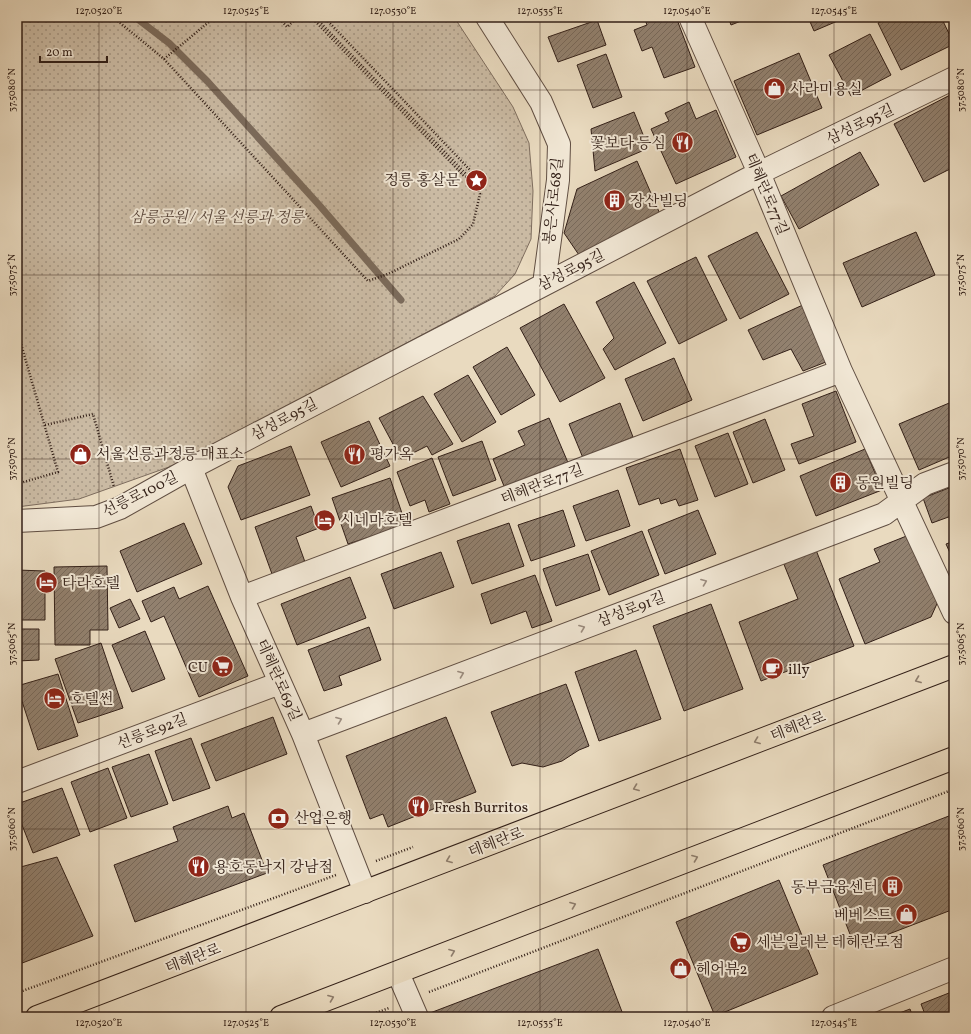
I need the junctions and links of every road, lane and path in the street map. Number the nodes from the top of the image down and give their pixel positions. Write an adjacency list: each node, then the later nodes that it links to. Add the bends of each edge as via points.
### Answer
1 (113, 17): 10 (path)
2 (215, 17): 10 (path)
3 (278, 17): 4 (path, via 287,27)
4 (298, 17)
5 (311, 17): 13 (path, via 464,176)
6 (315, 17): 13 (path, via 466,174)
7 (324, 17): 13 (path, via 470,170)
8 (486, 17): 14 (street, 봉은사로68길, via 541,102 559,144 558,180)
9 (690, 17): 12 (street, 테헤란로77길)
10 (164, 59): 13 (path, via 368,281 388,274 459,239 474,224 480,194)
11 (954, 78): 12 (street, 삼성로95길)
12 (758, 173): 14 (street, 삼성로95길); 16 (street, 테헤란로77길)
13 (476, 180)
14 (544, 284): 18 (street, 삼성로95길)
15 (17, 330): 17 (path)
16 (842, 371): 21 (street, 테헤란로77길); 24 (street, 테헤란로77길)
17 (45, 425): 20 (path, via 58,472); 22 (path, via 93,414)
18 (191, 468): 22 (street, 선릉로100길); 24 (street, 테헤란로69길)
19 (954, 473): 21 (street, 삼성로91길, via 925,484)
20 (17, 484)
21 (902, 499): 25 (street, 테헤란로77길); 28 (street, 삼성로91길, one-way to 21, via 884,514)
22 (120, 508): 23 (street, 선릉로100길, via 96,517)
23 (17, 521)
24 (242, 597): 27 (street, 테헤란로69길)
25 (954, 613)
26 (954, 666): 32 (main road, 테헤란로, one-way to 32)
27 (280, 683): 28 (street, 테헤란로69길); 30 (street, 선릉로92길)
28 (303, 734): 32 (street, 테헤란로69길)
29 (954, 758): 34 (main road, one-way to 29)
30 (19, 775)
31 (954, 789): 35 (path)
32 (365, 892): 36 (main road, 테헤란로)
33 (954, 968): 39 (street)
34 (398, 973): 35 (street); 37 (main road, one-way to 34)
35 (414, 1008): 38 (path)
36 (37, 1017)
37 (281, 1017)
38 (365, 1017)
39 (833, 1017)

